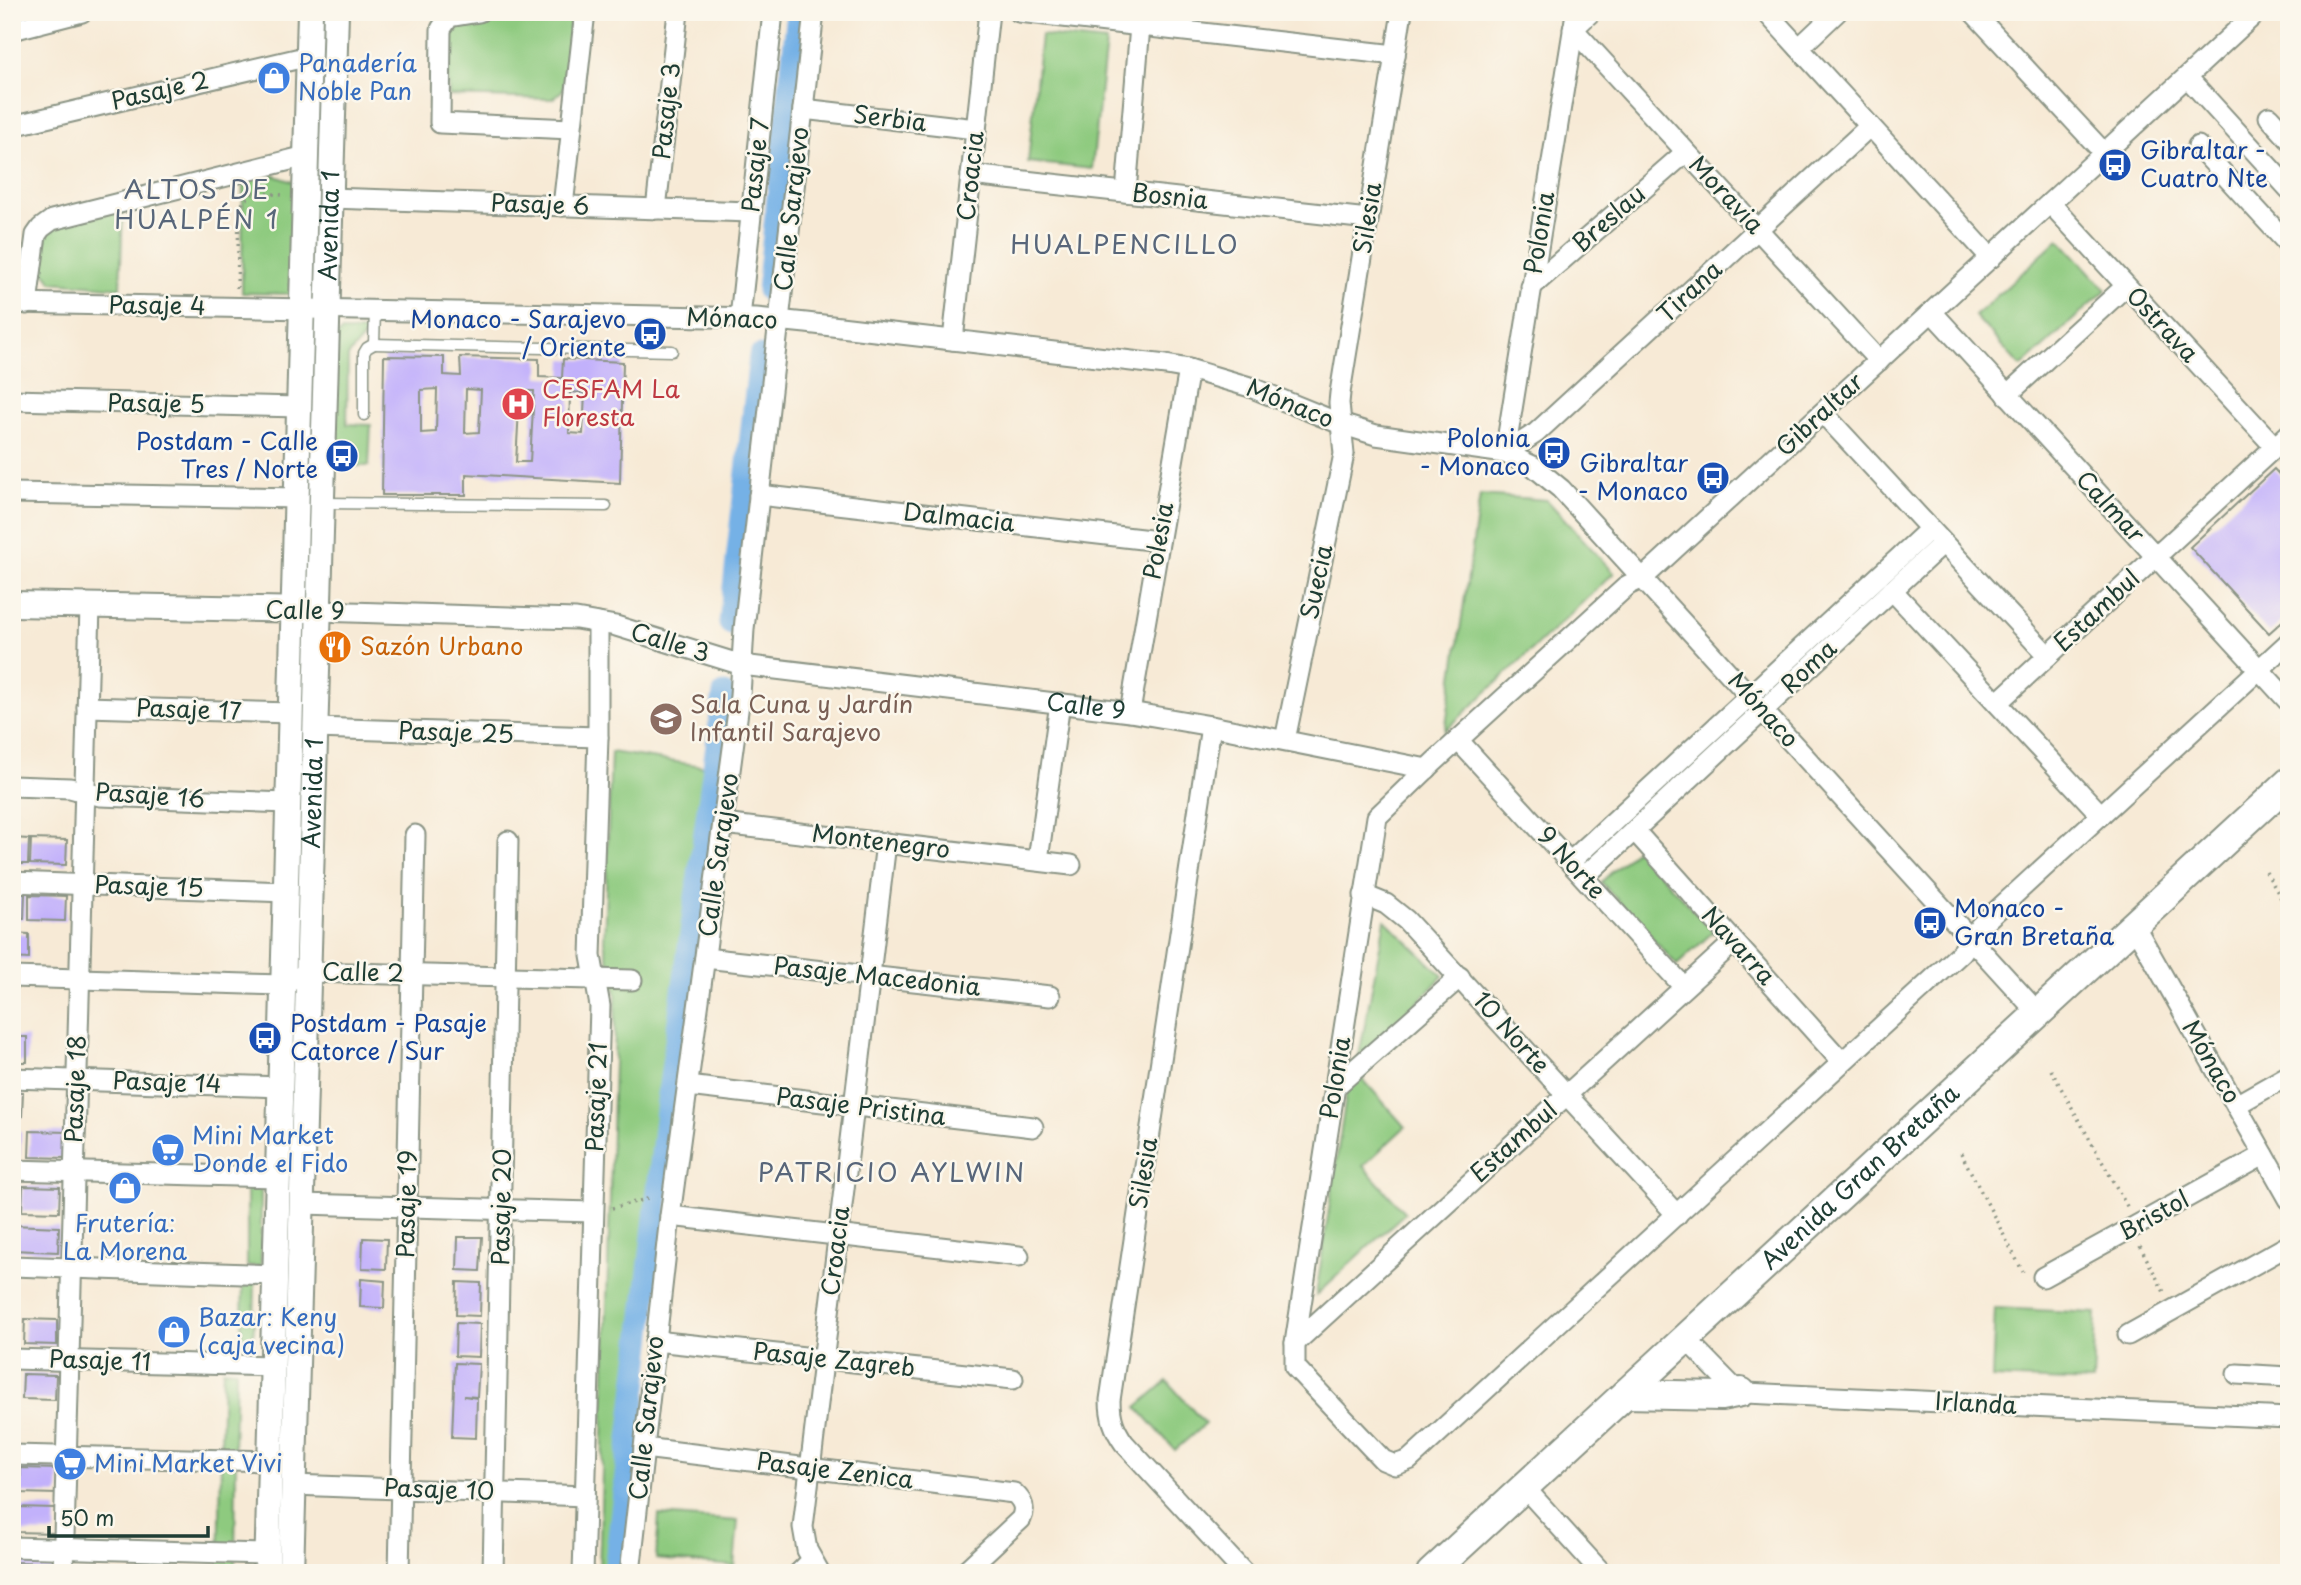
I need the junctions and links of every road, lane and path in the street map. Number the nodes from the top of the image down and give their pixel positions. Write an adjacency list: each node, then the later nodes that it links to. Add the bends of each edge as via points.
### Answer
1 (82, 12): 19 (street)
2 (310, 12): 22 (street, Avenida 1)
3 (336, 12): 41 (street, Avenida 1)
4 (478, 12): 28 (street, via 449,17 441,29 440,123)
5 (585, 12): 28 (street)
6 (678, 12): 44 (street, Pasaje 3)
7 (773, 12): 45 (street, Pasaje 7)
8 (814, 12): 24 (street, Calle Sarajevo)
9 (989, 12): 29 (street, Croacia)
10 (1019, 12): 18 (street)
11 (1402, 12): 21 (street, Silesia)
12 (1591, 12): 17 (street)
13 (1766, 12): 20 (street)
14 (1837, 12): 20 (street)
15 (2257, 12): 23 (street, Gibraltar)
16 (1984, 16): 33 (street)
17 (1574, 20): 32 (street, Moravia); 51 (street, Polonia)
18 (1139, 26): 21 (street); 38 (street)
19 (12, 30)
20 (1799, 48): 26 (street)
21 (1395, 55): 46 (street, Silesia)
22 (309, 56): 27 (street, Pasaje 2); 34 (street, Avenida 1)
23 (2187, 77): 33 (street, Gibraltar); 37 (street)
24 (803, 109): 29 (street, Serbia); 58 (street, Calle Sarajevo)
25 (2269, 117): 30 (street)
26 (1870, 126): 47 (street, Tirana); 49 (street)
27 (12, 127)
28 (572, 129): 43 (street)
29 (976, 129): 36 (street, Croacia)
30 (2289, 139)
31 (2198, 146): 48 (street)
32 (1686, 152): 47 (street, Moravia); 51 (street, Breslau)
33 (2104, 153): 42 (street, Gibraltar)
34 (306, 156): 35 (street); 40 (street, Avenida 1)
35 (238, 173): 39 (path); 52 (street, via 46,223 36,235)
36 (971, 175): 38 (street, Bosnia); 59 (street, Croacia)
37 (2289, 189)
38 (1126, 192): 46 (street, Bosnia)
39 (253, 194): 40 (path); 53 (path, via 243,202 239,218)
40 (305, 197): 54 (street, Avenida 1)
41 (330, 198): 43 (street, Pasaje 6); 54 (street, Avenida 1)
42 (2050, 204): 49 (street, Gibraltar); 50 (street, Ostrava)
43 (563, 206): 44 (street, Pasaje 6)
44 (656, 209): 45 (street, Pasaje 6)
45 (751, 212): 57 (street, Pasaje 7)
46 (1368, 219): 69 (street, Silesia, via 1340,393)
47 (1758, 229): 62 (street, Moravia); 71 (street, Tirana, via 1536,433)
48 (2288, 244)
49 (1991, 258): 56 (street, Gibraltar)
50 (2126, 286): 64 (street); 70 (street, Ostrava)
51 (1531, 287): 71 (street, Polonia)
52 (20, 303): 53 (street, Pasaje 4)
53 (237, 308): 54 (street, Pasaje 4)
54 (314, 310): 55 (street, Mónaco); 66 (street, Avenida 1); 75 (street, Avenida 1)
55 (375, 310): 57 (street, Mónaco); 60 (lane)
56 (1932, 312): 62 (street, Gibraltar); 64 (street, Calmar)
57 (740, 318): 58 (street, Mónaco)
58 (779, 320): 59 (street, Mónaco); 73 (street, Calle Sarajevo)
59 (953, 340): 63 (street, Mónaco)
60 (374, 344): 61 (lane); 68 (lane, via 364,353)
61 (672, 351)
62 (1879, 361): 67 (street, Gibraltar)
63 (1189, 369): 69 (street, Mónaco, via 1250,387); 78 (street, Polesia)
64 (2007, 395): 79 (street, Calmar)
65 (12, 400): 66 (street, Pasaje 5)
66 (299, 407): 74 (street, Avenida 1)
67 (1823, 413): 77 (street); 80 (street, Gibraltar)
68 (363, 415)
69 (1340, 424): 71 (street, Mónaco, via 1376,435); 101 (street, Suecia, via 1343,454)
70 (2282, 441): 79 (street, Estambul)
71 (1505, 453): 80 (street, Mónaco, via 1548,477)
72 (12, 493): 74 (street)
73 (759, 495): 78 (street, Dalmacia); 88 (street, Calle Sarajevo)
74 (297, 498): 84 (street, Avenida 1)
75 (321, 503): 76 (lane); 84 (street, Avenida 1)
76 (606, 506)
77 (1936, 536): 81 (street, Roma); 87 (street); 90 (street, Roma)
78 (1159, 541): 96 (street, Polesia)
79 (2156, 556): 87 (street, Estambul); 89 (street, Calmar)
80 (1643, 578): 90 (street, Mónaco); 102 (street, Gibraltar, via 1628,585)
81 (1892, 590): 93 (street); 95 (street, Roma)
82 (12, 604): 83 (street, Calle 9)
83 (90, 606): 84 (street, Calle 9); 94 (street, Pasaje 18)
84 (306, 610): 85 (street, Calle 9); 97 (street, Avenida 1); 99 (street, Avenida 1)
85 (598, 623): 88 (street, Calle 3); 100 (street, Pasaje 21)
86 (2289, 642): 89 (street)
87 (2048, 656): 93 (street, Estambul)
88 (742, 665): 92 (street, Calle 9); 110 (street, Calle Sarajevo)
89 (2259, 669): 91 (street, Calmar); 109 (street)
90 (1750, 695): 95 (street, Mónaco); 111 (street, Roma)
91 (2289, 702)
92 (1060, 703): 96 (street, Calle 9); 116 (street)
93 (1997, 703): 109 (street)
94 (87, 707): 97 (street, Pasaje 17); 106 (street, Pasaje 18)
95 (1764, 710): 113 (street, Roma); 127 (street, Mónaco)
96 (1129, 712): 98 (street, Calle 9)
97 (291, 713): 107 (street, Avenida 1)
98 (1211, 726): 101 (street, Calle 9); 213 (street, Silesia, via 1110,1411 1124,1443)
99 (315, 728): 100 (street, Pasaje 25); 130 (street, Avenida 1)
100 (598, 737): 137 (street, Pasaje 21, via 591,956)
101 (1284, 740): 103 (street, Calle 9)
102 (1458, 740): 103 (street, Gibraltar); 117 (street, 9 Norte)
103 (1427, 769): 108 (street, Gibraltar)
104 (2289, 782): 126 (main road, Avenida Gran Bretaña)
105 (12, 786): 106 (street, Pasaje 16)
106 (85, 792): 107 (street, Pasaje 16); 122 (street, Pasaje 18)
107 (288, 803): 123 (street, Avenida 1)
108 (1379, 814): 124 (street, Polonia)
109 (2101, 815): 127 (street)
110 (723, 824): 115 (street, Montenegro); 129 (street, Calle Sarajevo)
111 (1610, 824): 113 (street, Navarra); 117 (street, Roma)
112 (415, 835): 131 (street, Pasaje 19)
113 (1629, 835): 120 (street, Roma); 128 (street, Navarra)
114 (508, 841): 134 (street, Pasaje 20)
115 (886, 843): 116 (street, Montenegro); 132 (street, Croacia)
116 (1038, 860): 118 (street, Montenegro)
117 (1570, 862): 120 (street, 9 Norte)
118 (1071, 865)
119 (2266, 872): 125 (path)
120 (1584, 877): 140 (street, 9 Norte)
121 (12, 882): 122 (street, Pasaje 15)
122 (82, 884): 123 (street, Pasaje 15); 136 (street, Pasaje 18)
123 (286, 892): 139 (street, Avenida 1)
124 (1364, 894): 135 (street, 10 Norte, via 1406,920); 150 (street, Polonia)
125 (2289, 912)
126 (2134, 925): 142 (main road, Avenida Gran Bretaña); 152 (street, Mónaco)
127 (1971, 939): 142 (street, Mónaco); 143 (street)
128 (1734, 942): 140 (street, Estambul); 143 (street, Navarra)
129 (705, 958): 132 (street, Pasaje Macedonia); 148 (street, Calle Sarajevo)
130 (308, 972): 131 (street, Calle 2); 139 (street, Calle 2); 162 (street, Avenida 1)
131 (412, 975): 134 (street, Calle 2); 163 (street, Pasaje 19)
132 (870, 976): 141 (street, Pasaje Macedonia); 153 (street, Croacia)
133 (12, 977): 136 (street, Calle 2)
134 (507, 977): 137 (street, Calle 2); 164 (street, Pasaje 20)
135 (1460, 977): 150 (street); 151 (street, 10 Norte)
136 (79, 979): 139 (street, Calle 2); 147 (street, Pasaje 18)
137 (595, 979): 138 (street, Calle 2); 165 (street, Pasaje 21, via 600,1006)
138 (632, 980)
139 (283, 985): 149 (street, Avenida 1)
140 (1684, 987): 151 (street, Estambul)
141 (1050, 996)
142 (2038, 1013): 179 (main road, Avenida Gran Bretaña)
143 (1842, 1062): 166 (street)
144 (2051, 1070): 168 (path)
145 (2289, 1075): 152 (street)
146 (12, 1079): 147 (street, Pasaje 14)
147 (76, 1080): 149 (street, Pasaje 14); 158 (street, Pasaje 18)
148 (688, 1086): 153 (street, Pasaje Pristina); 167 (street, Calle Sarajevo)
149 (280, 1087): 159 (street, Avenida 1)
150 (1335, 1087): 181 (street, Polonia)
151 (1567, 1094): 166 (street, 10 Norte); 181 (street, Estambul)
152 (2236, 1105): 156 (street, Mónaco)
153 (854, 1106): 154 (street, Pasaje Pristina); 169 (street, Croacia)
154 (1033, 1127)
155 (1961, 1153): 174 (path)
156 (2264, 1155): 161 (street, Mónaco); 168 (street, Bristol)
157 (12, 1170): 158 (street)
158 (74, 1172): 159 (street); 173 (street, Pasaje 18)
159 (278, 1177): 175 (street, Avenida 1)
160 (647, 1199): 165 (path)
161 (2289, 1199)
162 (301, 1204): 163 (street); 197 (street, Avenida 1)
163 (407, 1208): 164 (street); 199 (street, Pasaje 19)
164 (502, 1210): 165 (street); 200 (street, Pasaje 20)
165 (593, 1212): 201 (street, Pasaje 21)
166 (1676, 1214): 181 (street, via 1403,1464 1383,1460 1295,1367)
167 (670, 1216): 169 (street); 180 (street, Calle Sarajevo)
168 (2134, 1227): 176 (street, Bristol); 177 (path)
169 (838, 1235): 171 (street); 183 (street, Croacia)
170 (2289, 1245): 177 (street)
171 (1018, 1256)
172 (12, 1266): 173 (street)
173 (71, 1268): 175 (street); 184 (street, Pasaje 18)
174 (2023, 1272)
175 (275, 1275): 185 (street, Avenida 1)
176 (2043, 1278)
177 (2174, 1309): 178 (street)
178 (2128, 1335)
179 (1685, 1338): 189 (street); 190 (main road, Avenida Gran Bretaña)
180 (655, 1341): 183 (street, Pasaje Zagreb); 192 (street, Calle Sarajevo)
181 (1295, 1343)
182 (12, 1359): 184 (street, Pasaje 11)
183 (823, 1359): 188 (street, Pasaje Zagreb); 196 (street, Croacia)
184 (68, 1361): 185 (street, Pasaje 11); 194 (street, Pasaje 18)
185 (272, 1366): 195 (street, Avenida 1)
186 (2237, 1374): 187 (street)
187 (2289, 1377)
188 (1013, 1380)
189 (1741, 1392): 190 (main road, via 1721,1396); 191 (street, Irlanda)
190 (1625, 1394): 198 (main road, Avenida Gran Bretaña)
191 (2289, 1418)
192 (644, 1448): 196 (street, Pasaje Zenica); 211 (street, Calle Sarajevo)
193 (12, 1455): 194 (street)
194 (66, 1456): 195 (street); 203 (street, Pasaje 18)
195 (270, 1461): 204 (street, Avenida 1)
196 (809, 1468): 205 (street, Croacia, via 803,1528); 212 (street, Pasaje Zenica, via 1014,1493 1022,1503 1018,1523)
197 (293, 1485): 199 (street, Pasaje 10); 207 (street, Avenida 1)
198 (1524, 1487): 214 (main road, Avenida Gran Bretaña); 215 (street)
199 (401, 1489): 200 (street, Pasaje 10); 208 (street, Pasaje 19)
200 (495, 1493): 201 (street, Pasaje 10); 209 (street, Pasaje 20)
201 (585, 1496): 210 (street, Pasaje 21)
202 (12, 1547): 203 (street)
203 (63, 1549): 204 (street); 206 (street, Pasaje 18)
204 (267, 1564)
205 (810, 1569)
206 (63, 1573)
207 (291, 1573)
208 (400, 1573)
209 (493, 1573)
210 (583, 1573)
211 (630, 1573)
212 (963, 1573)
213 (1244, 1573)
214 (1431, 1573)
215 (1602, 1573)

